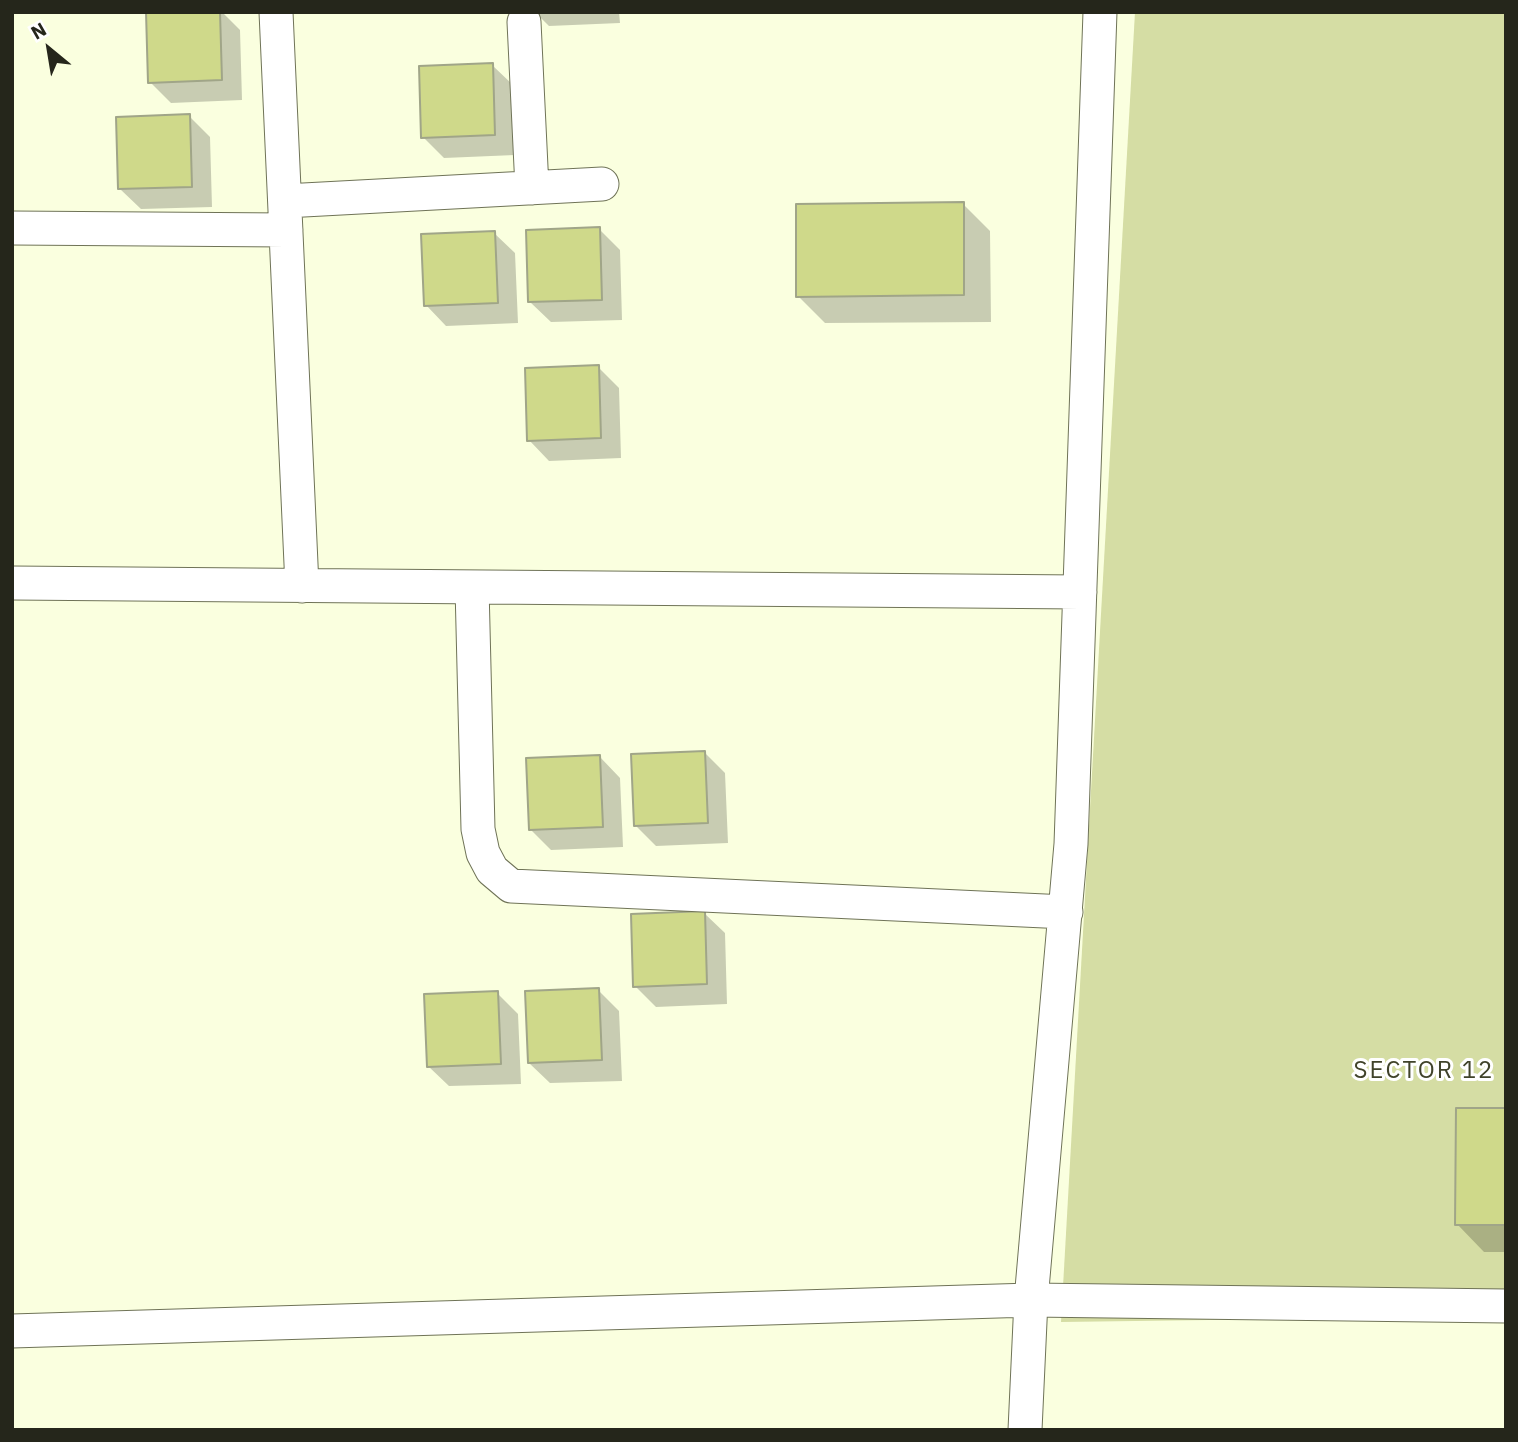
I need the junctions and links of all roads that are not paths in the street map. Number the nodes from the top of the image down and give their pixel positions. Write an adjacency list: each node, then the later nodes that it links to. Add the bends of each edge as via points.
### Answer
1 (276, 12): 6 (street)
2 (1100, 12): 11 (street)
3 (524, 22): 5 (street)
4 (602, 184): 5 (street)
5 (531, 188): 6 (street)
6 (286, 215): 7 (street); 9 (street)
7 (12, 229)
8 (12, 583): 9 (street)
9 (302, 586): 10 (street)
10 (472, 587): 11 (street); 12 (street, via 478,829 492,870 511,886)
11 (1080, 592): 12 (street)
12 (1066, 912): 13 (street)
13 (1031, 1300): 14 (street); 15 (street); 16 (street)
14 (1506, 1306)
15 (12, 1331)
16 (1025, 1430)

